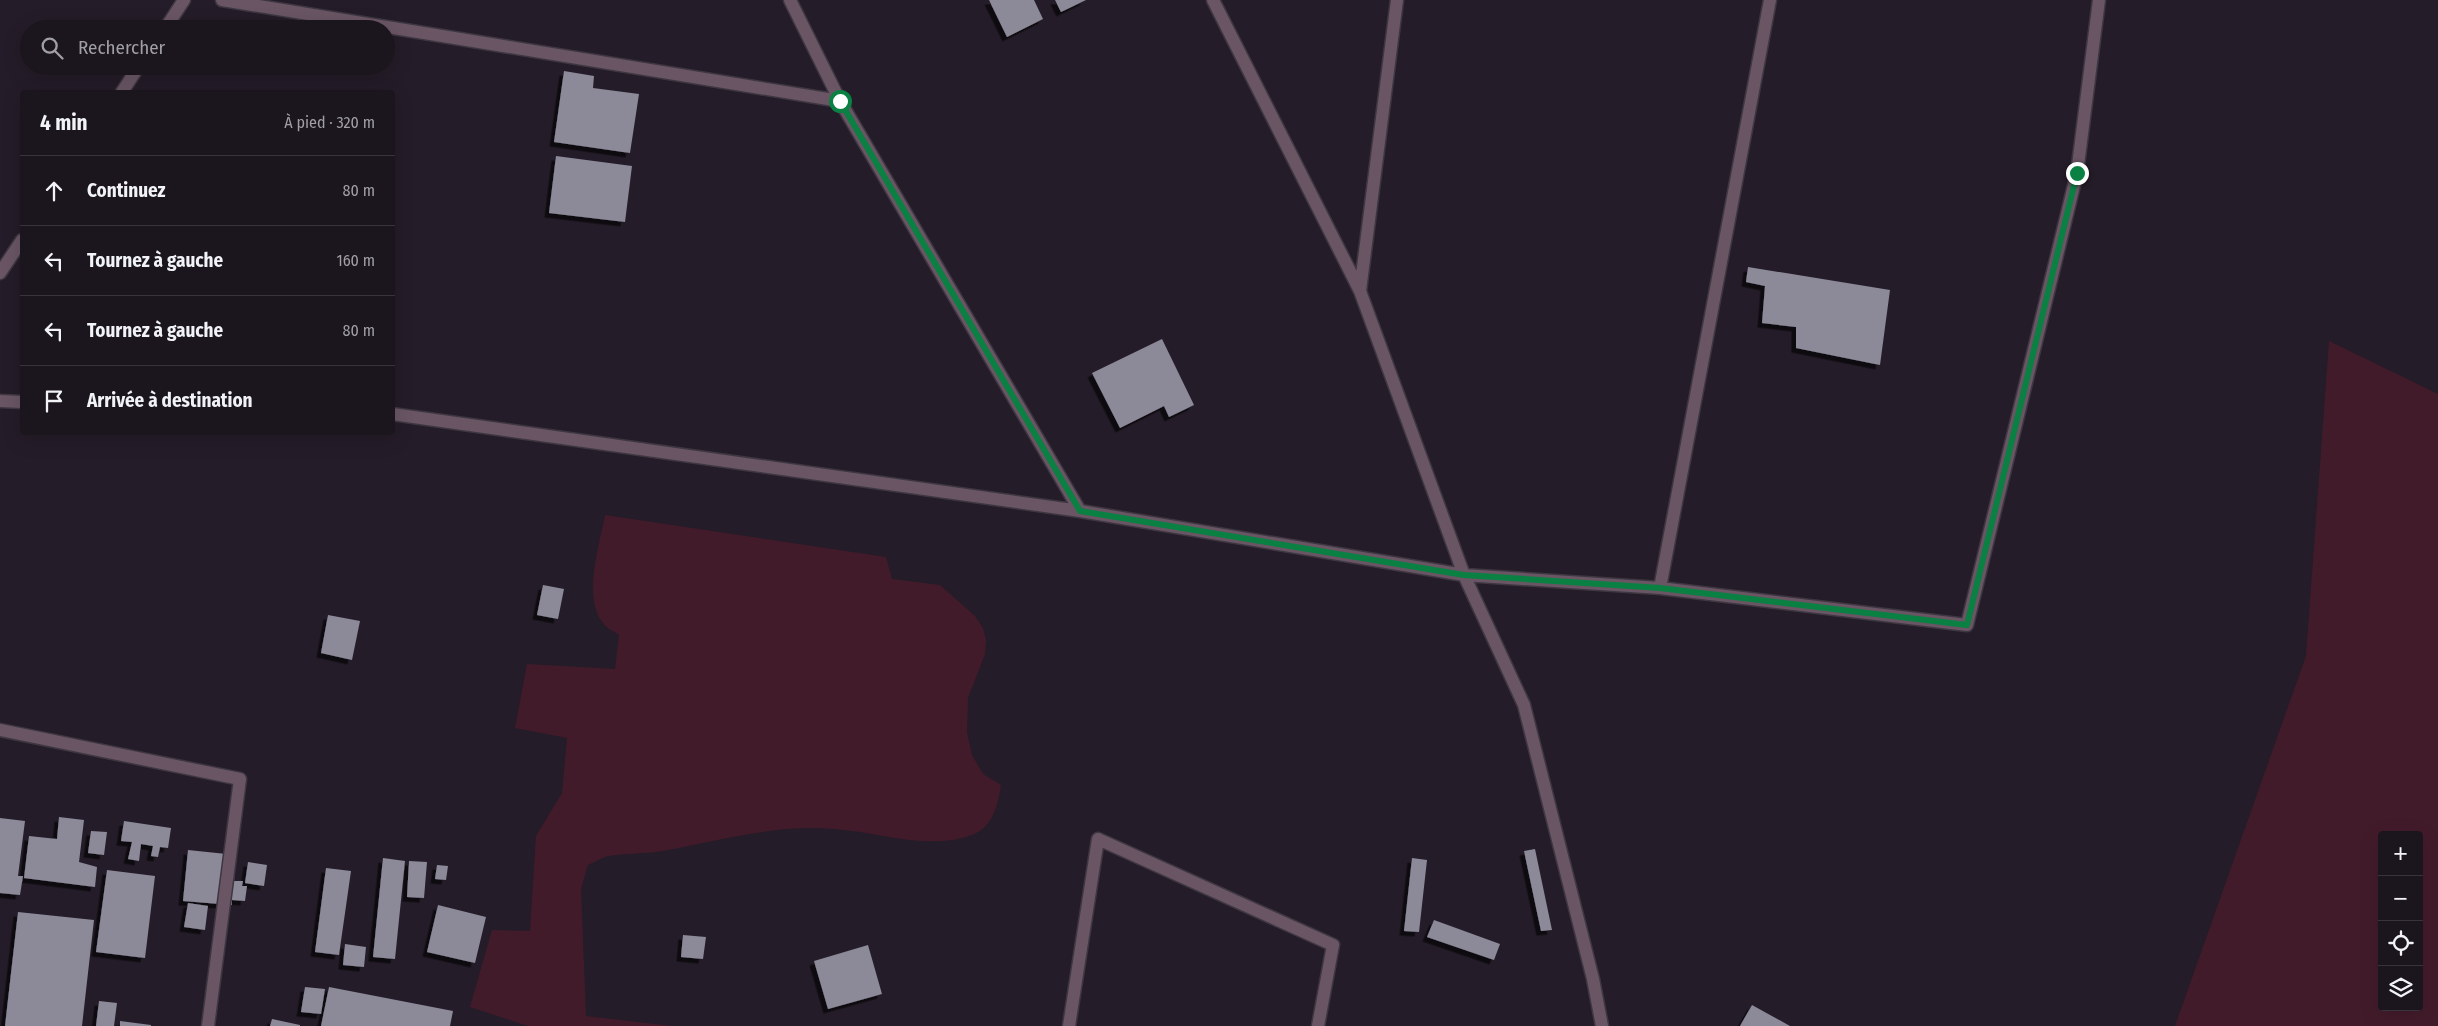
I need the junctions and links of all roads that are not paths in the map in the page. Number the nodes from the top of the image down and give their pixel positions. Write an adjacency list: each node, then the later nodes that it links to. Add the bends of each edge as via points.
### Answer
1 (184, 0): 8 (street)
2 (222, 0): 9 (street)
3 (790, 0): 13 (street)
4 (1213, 0): 16 (street)
5 (1397, 0): 16 (street)
6 (1770, 0): 22 (street)
7 (2099, 0): 22 (street, via 2077,173 1967,625)
8 (171, 20)
9 (344, 20)
10 (395, 28): 13 (street)
11 (133, 75): 12 (street)
12 (123, 90)
13 (840, 101): 20 (street)
14 (20, 243): 15 (street)
15 (0, 273)
16 (1360, 291): 21 (street)
17 (0, 401): 18 (street)
18 (20, 402)
19 (395, 414): 20 (street)
20 (1080, 511): 21 (street)
21 (1464, 575): 22 (street); 27 (street, via 1524,705)
22 (1660, 588)
23 (0, 730): 24 (street, via 240,779)
24 (208, 1026)
25 (1070, 1026): 26 (street, via 1098,839 1333,945)
26 (1318, 1026)
27 (1602, 1026)

